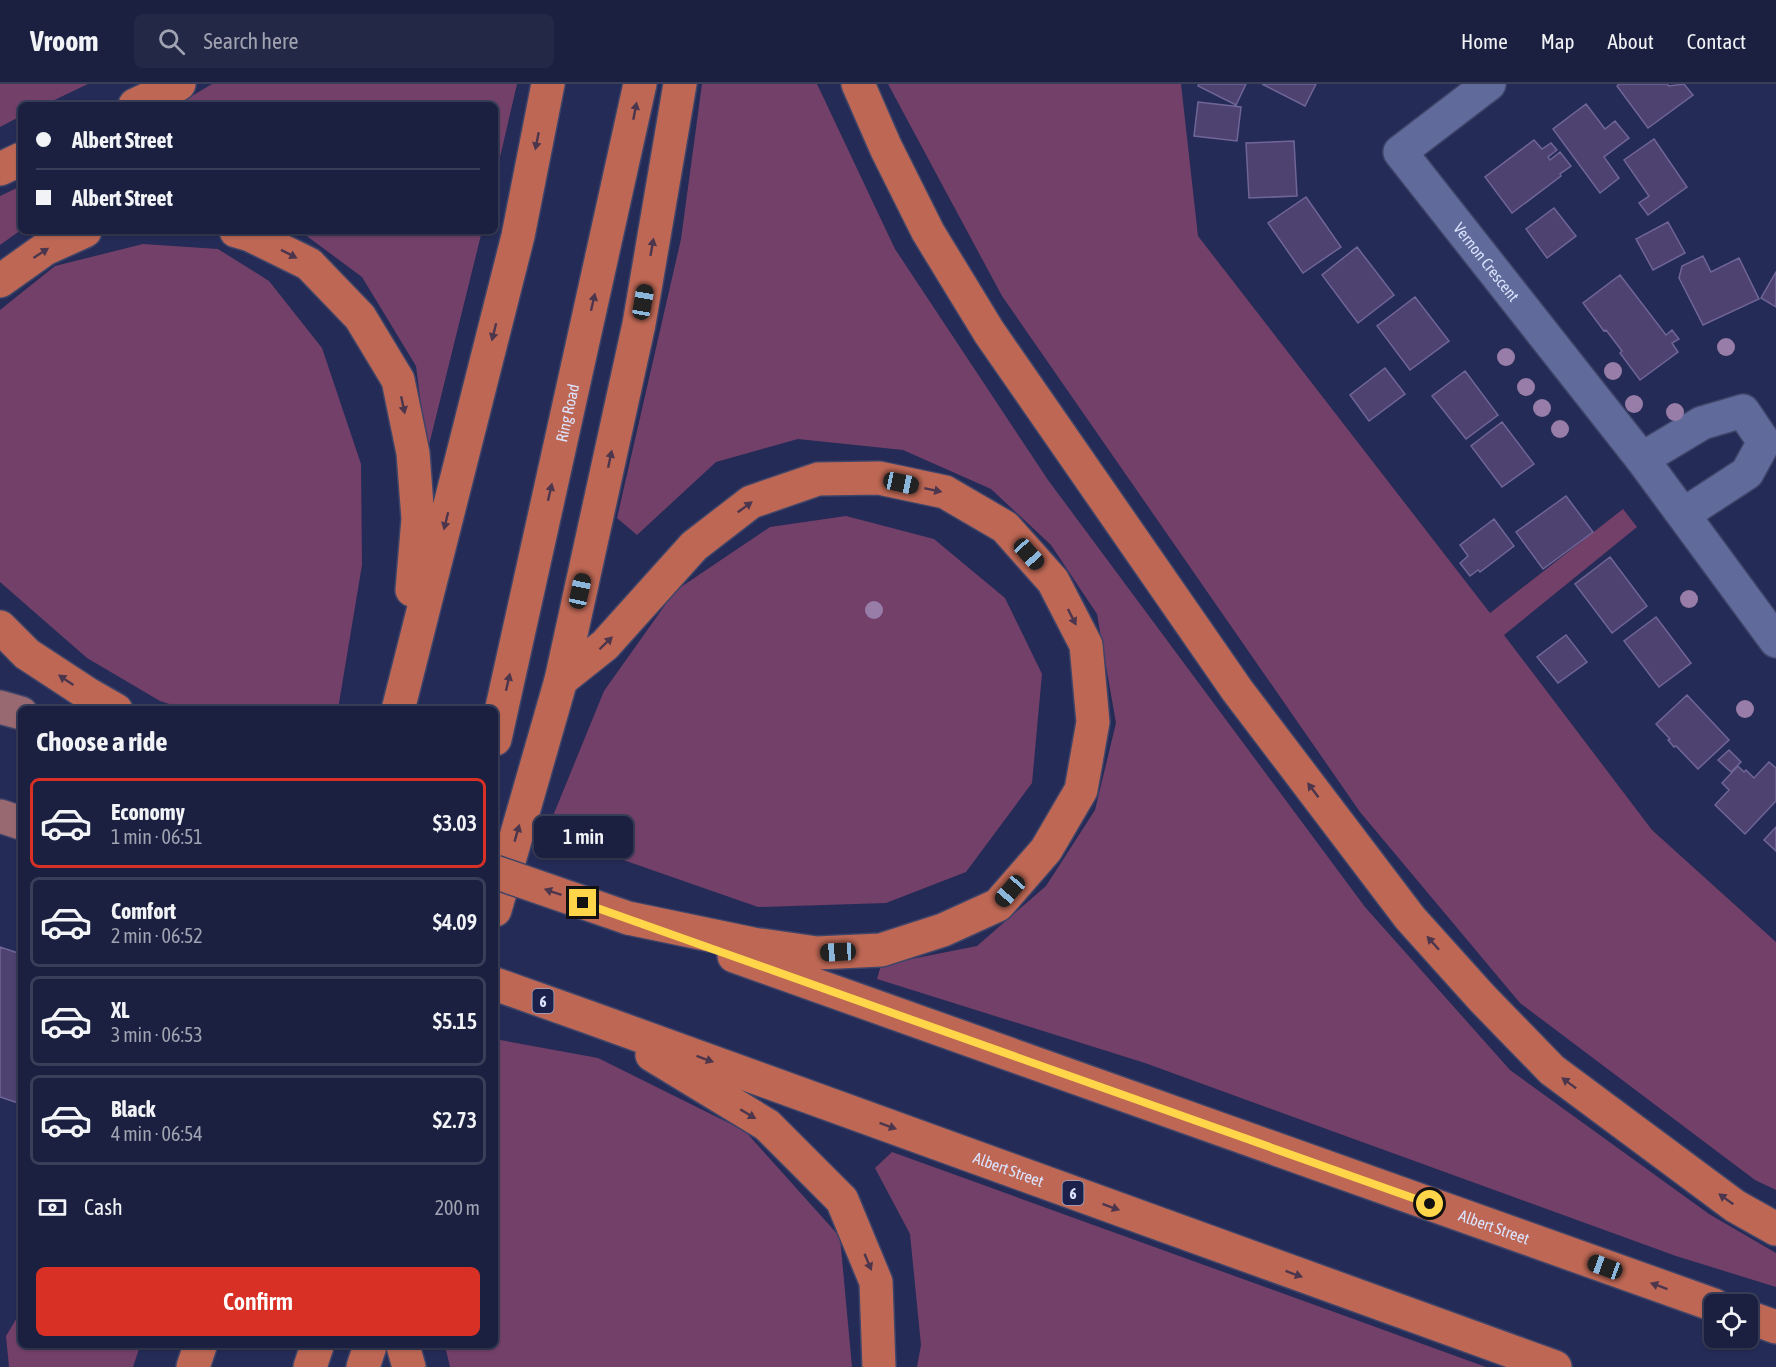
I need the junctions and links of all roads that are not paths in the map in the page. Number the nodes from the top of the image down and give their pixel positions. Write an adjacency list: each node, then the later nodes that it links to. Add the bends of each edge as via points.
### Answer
1 (178, 84): 7 (highway)
2 (548, 84): 19 (highway, one-way to 19, via 518,236)
3 (640, 84): 23 (highway, Ring Road, one-way to 3)
4 (680, 84): 17 (highway, one-way to 4, via 639,324)
5 (858, 84): 31 (highway, one-way to 5, via 1735,1206 1552,1070 1410,918 1237,690 989,332 928,232)
6 (1489, 84): 13 (street, Vernon Crescent, via 1400,152)
7 (141, 102)
8 (18, 160): 9 (highway)
9 (0, 169)
10 (78, 234): 12 (highway, one-way to 10, via 45,249)
11 (250, 234): 20 (highway, one-way to 20, via 309,264 360,317 398,380 413,453 418,519 410,622)
12 (0, 281)
13 (1642, 459): 14 (street, Vernon Crescent); 14 (street, via 1702,423 1743,411 1764,442 1747,473)
14 (1684, 514): 16 (street, Vernon Crescent)
15 (0, 627): 18 (highway, one-way to 15, via 27,654)
16 (1776, 641)
17 (561, 680): 27 (highway, one-way to 17); 28 (highway, one-way to 28, via 605,645 694,546 751,502 818,479 879,478 945,492 1005,527 1053,580 1086,645 1093,722 1081,790 1046,850 998,905 943,930 881,950 817,953)
18 (109, 706)
19 (397, 706)
20 (397, 706)
21 (0, 707): 22 (main road)
22 (18, 712)
23 (498, 726)
24 (0, 816): 25 (main road)
25 (18, 822)
26 (498, 873): 28 (highway, Albert Street, one-way to 26, bridge)
27 (498, 900)
28 (628, 918): 32 (highway, Albert Street, one-way to 28)
29 (498, 985): 30 (highway, Albert Street / 6)
30 (591, 1018): 43 (highway, one-way to 43, via 767,1125 842,1200 876,1282); 44 (highway, Albert Street / 6, one-way to 44)
31 (1776, 1229)
32 (1704, 1301)
33 (1758, 1321): 34 (highway)
34 (1776, 1327)
35 (199, 1348): 39 (highway)
36 (316, 1348): 40 (highway)
37 (369, 1348): 41 (highway)
38 (403, 1348): 42 (highway)
39 (194, 1367)
40 (310, 1367)
41 (363, 1367)
42 (409, 1367)
43 (879, 1367)
44 (1555, 1367)

